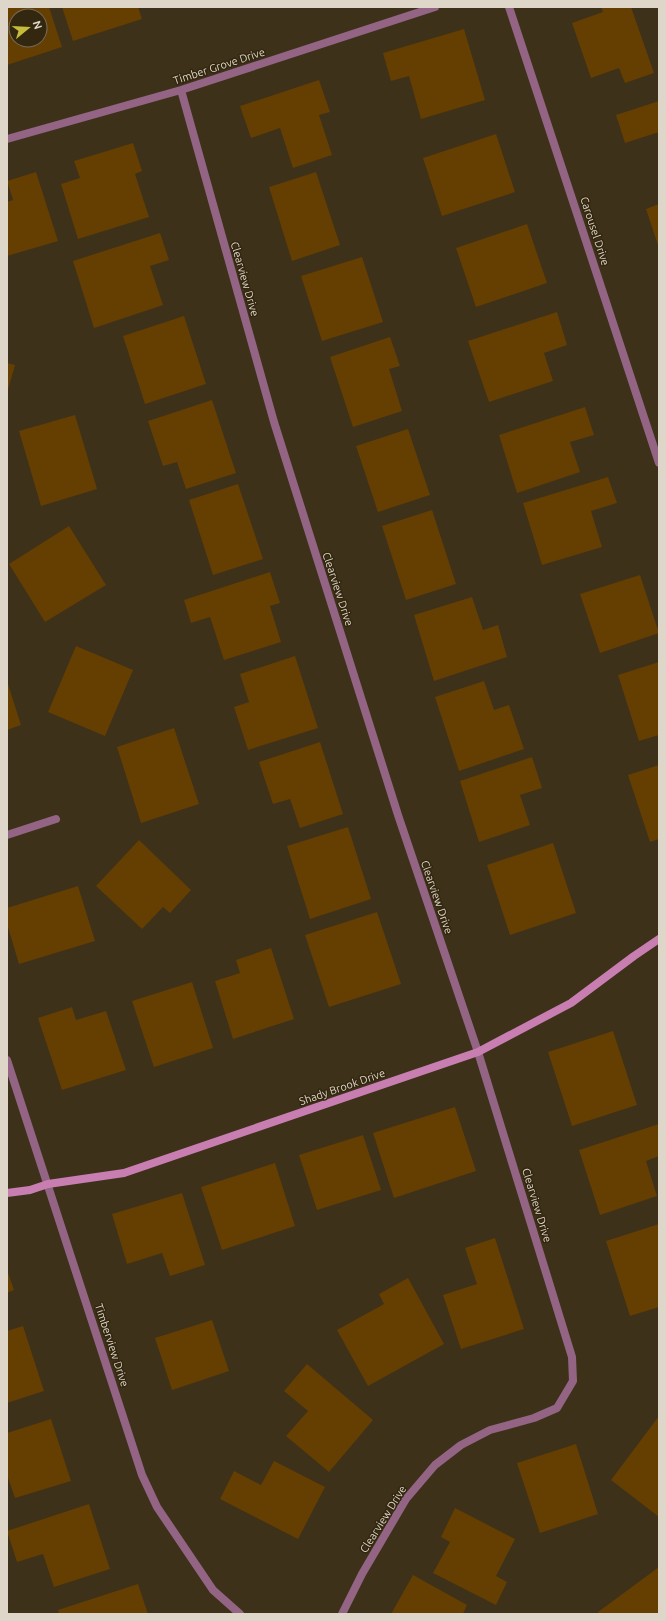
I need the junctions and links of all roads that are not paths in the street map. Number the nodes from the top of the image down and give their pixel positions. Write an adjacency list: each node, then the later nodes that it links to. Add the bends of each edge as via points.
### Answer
1 (435, 7): 3 (street, Timber Grove Drive)
2 (509, 7): 5 (street, Carousel Drive)
3 (181, 90): 4 (street, Timber Grove Drive); 9 (street, Clearview Drive, via 274,422 398,814)
4 (7, 139)
5 (659, 463)
6 (56, 820): 7 (street)
7 (7, 835)
8 (659, 939): 9 (street, Shady Brook Drive, via 571,1004)
9 (478, 1052): 11 (street, Shady Brook Drive, via 124,1173); 14 (street, Clearview Drive, via 572,1358 573,1381 557,1408 534,1418 490,1430 461,1445 435,1466 406,1499)
10 (7, 1060): 11 (street, Timberview Drive)
11 (48, 1184): 12 (street, Shady Brook Drive, via 30,1190); 13 (street, Timberview Drive, via 142,1475 156,1507 213,1590)
12 (7, 1193)
13 (240, 1614)
14 (342, 1614)

